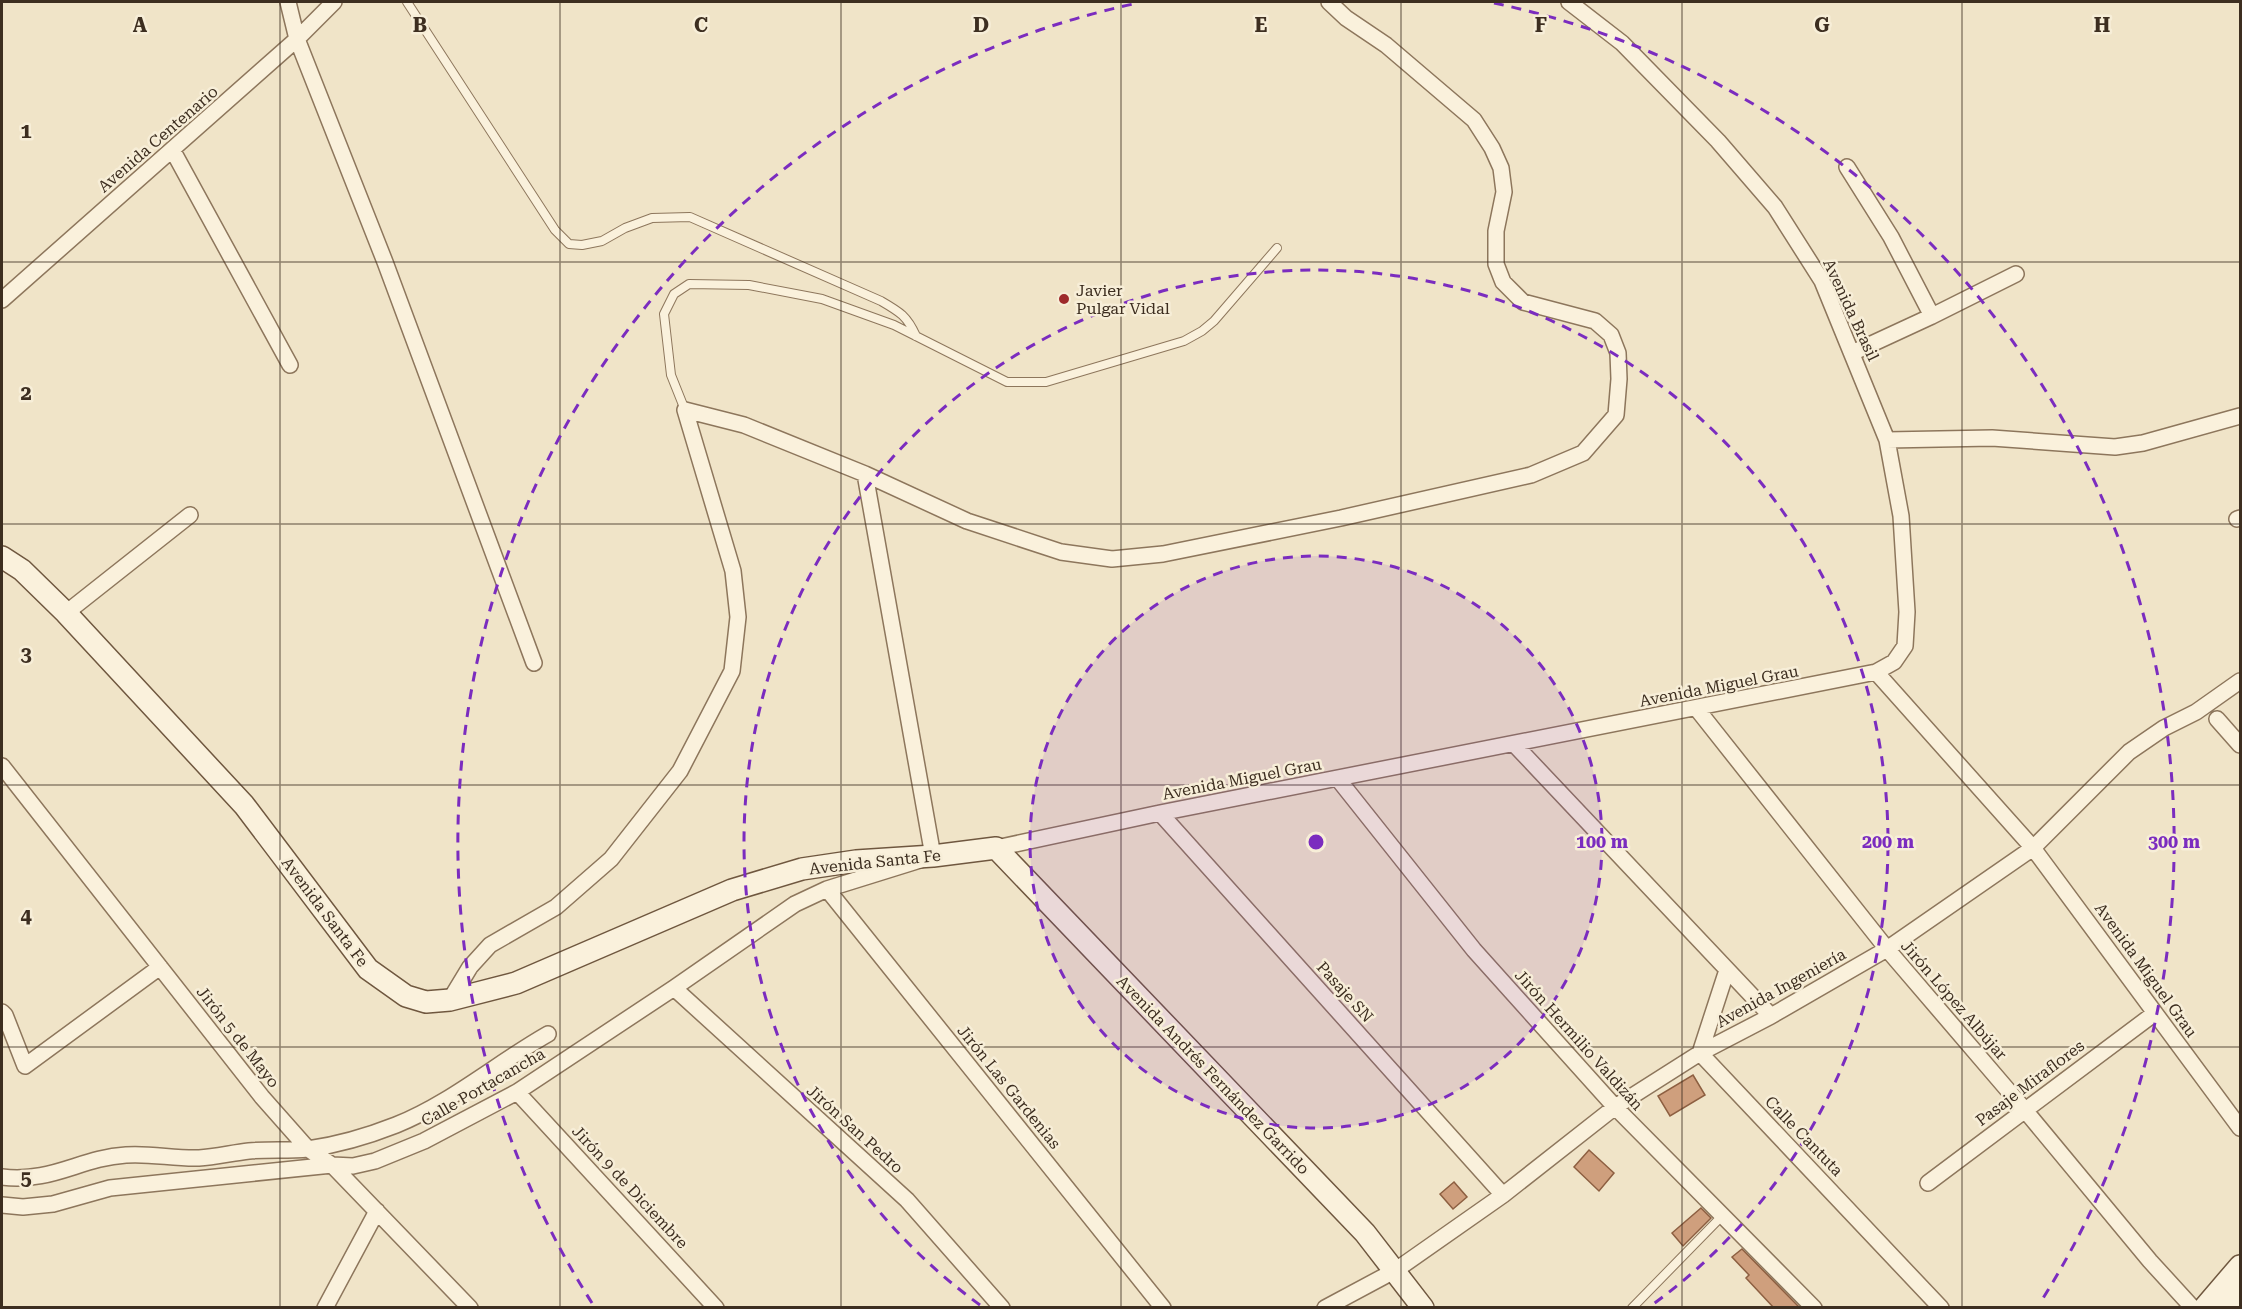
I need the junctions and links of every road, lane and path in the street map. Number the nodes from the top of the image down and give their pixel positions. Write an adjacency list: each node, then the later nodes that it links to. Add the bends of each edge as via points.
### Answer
1 (288, 2): 6 (street)
2 (334, 2): 6 (street, Avenida Centenario)
3 (407, 2): 13 (lane, via 555,230 569,244 582,246 602,241 652,218 690,217 888,305 902,313)
4 (1329, 2): 19 (street, via 1474,120 1492,148 1501,168 1504,192 1496,231 1496,264 1503,282 1523,302 1595,321 1611,335 1618,353 1616,415 1583,453 1531,475 1498,483 1163,554 1112,560 1061,552 967,521)
5 (1569, 2): 14 (street, Avenida Brasil, via 1622,43 1718,141 1775,207 1822,281)
6 (297, 39): 7 (street, Avenida Centenario); 23 (street, via 385,262)
7 (173, 151): 11 (street, Avenida Centenario); 15 (street)
8 (1847, 167): 12 (street, via 1891,237)
9 (1277, 248): 13 (lane, via 1203,331 1046,382 1007,382)
10 (2016, 274): 12 (street)
11 (2, 300)
12 (1932, 316): 14 (street)
13 (916, 336): 16 (lane, via 822,299 749,285 689,284 674,294 664,314 671,375)
14 (1852, 353): 18 (street, Avenida Brasil)
15 (290, 365)
16 (685, 410): 19 (street, via 744,425); 41 (street, via 733,571 738,617 732,671 680,771 611,859 556,907 490,945 470,967)
17 (2241, 416): 18 (street, via 2115,447 1992,438)
18 (1887, 440): 24 (street, Avenida Brasil, via 1901,516 1907,612 1905,646 1894,662)
19 (865, 474): 35 (street)
20 (190, 515): 22 (street)
21 (2, 557): 22 (street, Avenida Santa Fe, via 22,570)
22 (66, 613): 41 (street, Avenida Santa Fe, via 244,805 368,969 406,996 426,1002)
23 (534, 663)
24 (1876, 672): 26 (street, Avenida Miguel Grau); 34 (street, Avenida Miguel Grau)
25 (2241, 681): 34 (street, Avenida Ingeniería, via 2129,752)
26 (1697, 709): 28 (street, Avenida Miguel Grau); 37 (street, Jirón López Albújar)
27 (2217, 718): 29 (street)
28 (1515, 745): 31 (street, Avenida Miguel Grau); 39 (street)
29 (2241, 745)
30 (2, 766): 38 (street, Jirón 5 de Mayo)
31 (1338, 779): 32 (street, Avenida Miguel Grau); 48 (street, Jirón Hermilio Valdizán, via 1473,950)
32 (1160, 813): 33 (street, Avenida Miguel Grau); 55 (street, Pasaje SN)
33 (996, 848): 35 (street, Avenida Santa Fe); 60 (street, Avenida Andrés Fernández Garrido, via 1349,1216)
34 (2033, 848): 37 (street, Avenida Ingeniería); 43 (street, Avenida Miguel Grau)
35 (933, 856): 36 (street, Calle Portacancha); 41 (street, Avenida Santa Fe, via 802,869 732,890 516,983)
36 (827, 889): 40 (street, Calle Portacancha, via 795,904); 66 (street, Jirón Las Gardenias)
37 (1887, 949): 44 (street, Avenida Ingeniería); 49 (street, Jirón López Albújar)
38 (160, 967): 42 (street, via 25,1066); 51 (street, Jirón 5 de Mayo)
39 (1727, 970): 44 (street); 46 (street)
40 (674, 988): 47 (street, Calle Portacancha); 65 (street, Jirón San Pedro, via 907,1200)
41 (450, 1000)
42 (2, 1012)
43 (2155, 1013): 49 (street, Pasaje Miraflores); 50 (street, Avenida Miguel Grau)
44 (1771, 1016): 46 (street, Avenida Ingeniería)
45 (548, 1034): 51 (street, via 456,1094 397,1125 353,1140)
46 (1700, 1053): 48 (street, Avenida Ingeniería); 71 (street, Calle Cantuta)
47 (517, 1092): 52 (street, Calle Portacancha, via 424,1141 375,1161); 64 (street, Jirón 9 de Diciembre)
48 (1615, 1107): 55 (street, Avenida Ingeniería); 58 (street, Jirón Hermilio Valdizán)
49 (2024, 1109): 54 (street, Pasaje Miraflores); 72 (street, Jirón López Albújar)
50 (2241, 1128)
51 (308, 1149): 52 (street, Jirón 5 de Mayo); 53 (street, via 198,1158 125,1155 44,1177)
52 (332, 1165): 56 (street, Calle Portacancha, via 110,1188 53,1204); 57 (street, Jirón 5 de Mayo)
53 (2, 1177)
54 (1928, 1183)
55 (1503, 1195): 60 (street, Avenida Ingeniería)
56 (2, 1205)
57 (377, 1211): 62 (street); 63 (street, Jirón 5 de Mayo)
58 (1722, 1216): 69 (lane); 70 (street, Jirón Hermilio Valdizán)
59 (2241, 1266): 73 (street)
60 (1396, 1270): 67 (street, Avenida Ingeniería); 68 (street, Avenida Andrés Fernández Garrido)
61 (2241, 1293): 74 (street)
62 (325, 1308)
63 (470, 1308)
64 (716, 1308)
65 (1002, 1308)
66 (1163, 1308)
67 (1325, 1308)
68 (1423, 1308)
69 (1632, 1308)
70 (1814, 1308)
71 (1941, 1308)
72 (2193, 1308)
73 (2204, 1308)
74 (2228, 1308)

